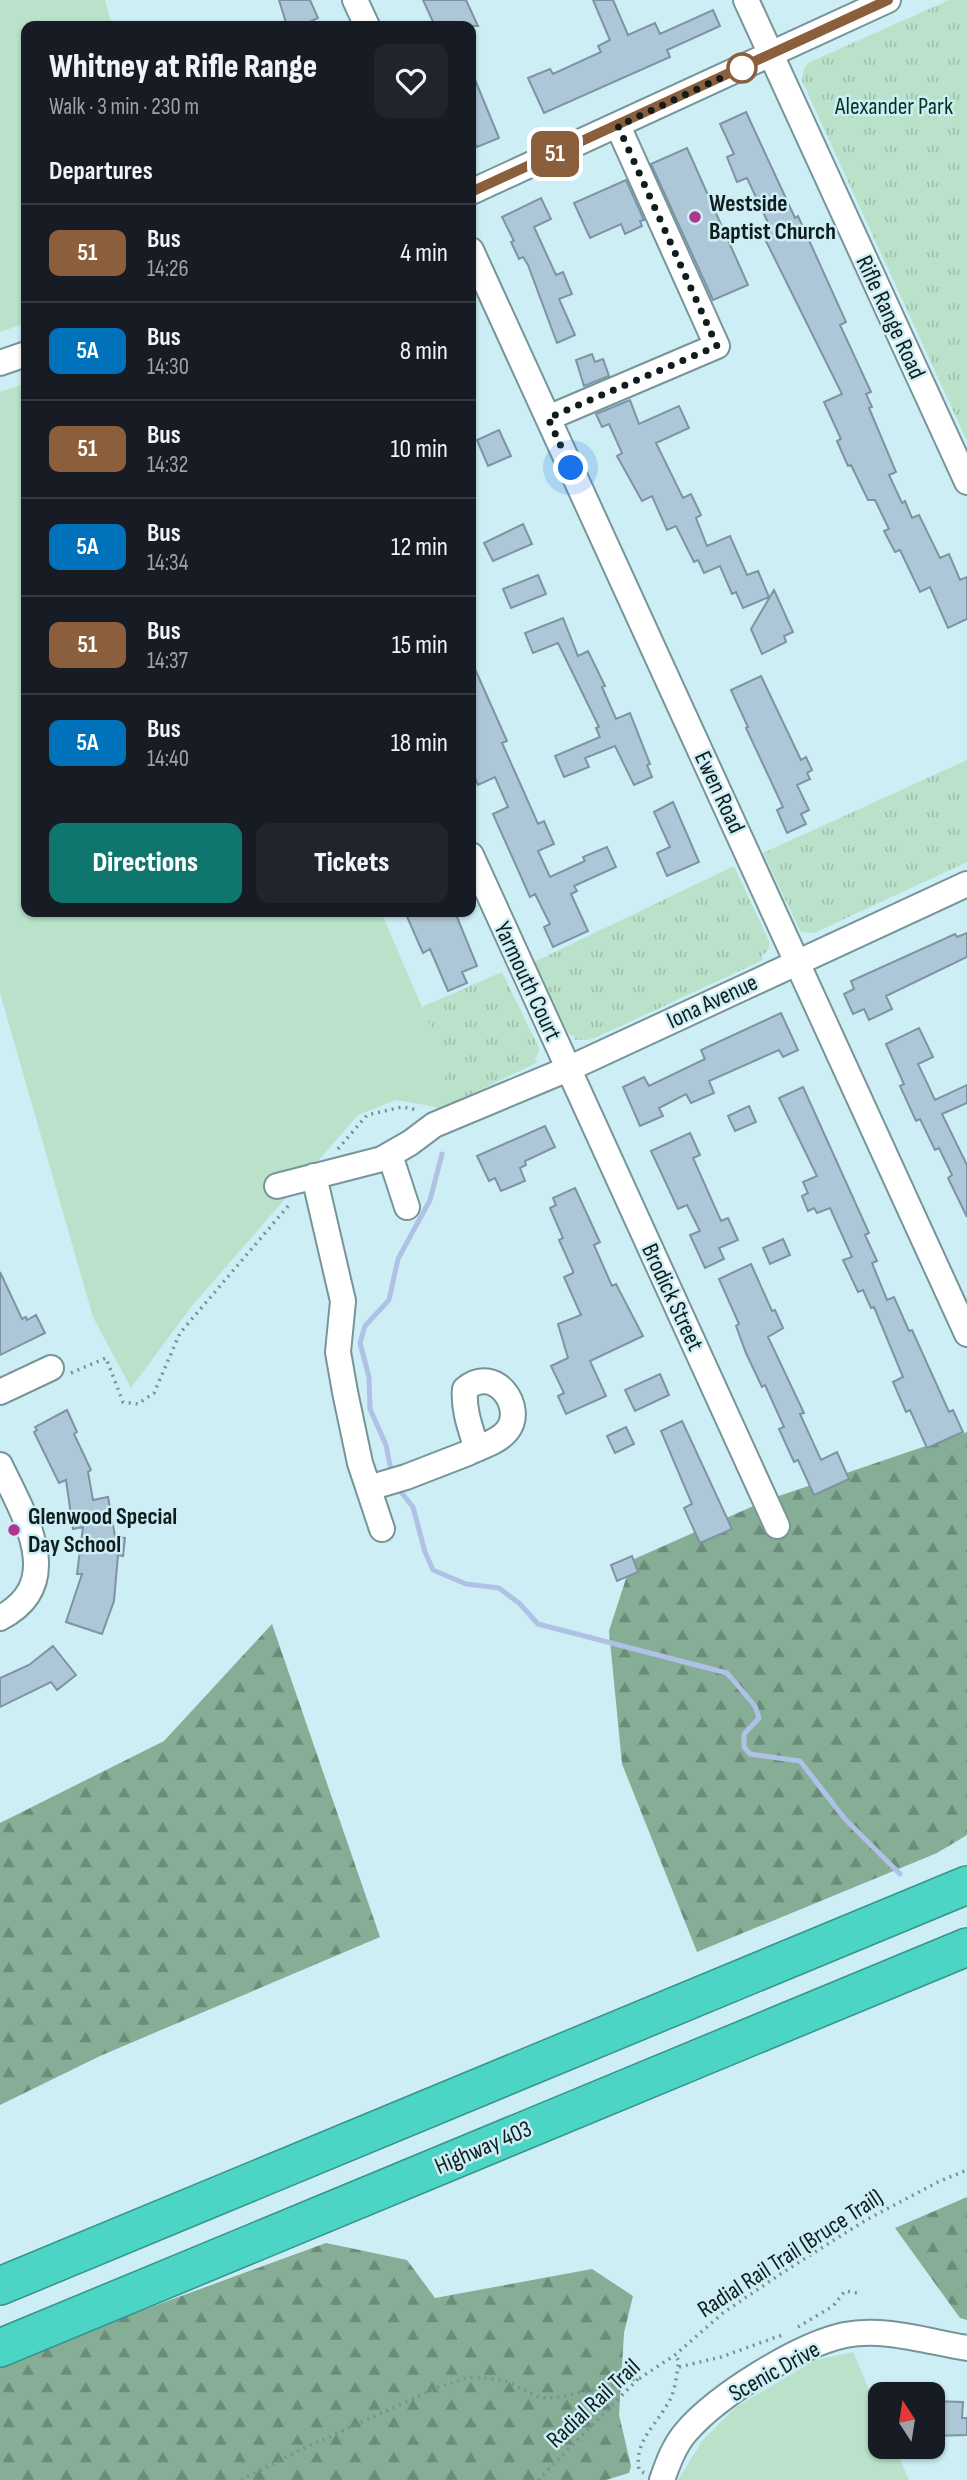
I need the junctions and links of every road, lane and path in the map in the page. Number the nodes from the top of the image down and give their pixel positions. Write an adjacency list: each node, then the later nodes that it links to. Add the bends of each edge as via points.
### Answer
1 (355, 0): 4 (street)
2 (746, 0): 5 (street, Rifle Range Road)
3 (888, 0): 5 (street)
4 (365, 21)
5 (771, 55): 6 (street); 12 (street, Rifle Range Road)
6 (618, 126): 7 (street); 11 (street, via 717,346)
7 (476, 190)
8 (476, 261): 11 (street, Ewen Road)
9 (21, 356): 10 (street)
10 (0, 363)
11 (548, 418): 15 (street, Ewen Road)
12 (967, 482)
13 (476, 866): 16 (street, Yarmouth Court)
14 (967, 884): 15 (street, Iona Avenue)
15 (798, 961): 16 (street, Iona Avenue); 22 (street, Ewen Road)
16 (568, 1069): 17 (street, Iona Avenue); 28 (street, Brodick Street)
17 (455, 1116): 18 (street, Iona Avenue); 19 (path, via 402,1107 367,1115)
18 (390, 1155): 19 (street, Iona Avenue); 21 (street)
19 (314, 1177): 20 (street, Iona Avenue); 23 (path, via 180,1333 154,1393 138,1404 123,1402 107,1358 62,1376); 27 (street, via 344,1301 338,1352 355,1443)
20 (277, 1186)
21 (407, 1207)
22 (967, 1334)
23 (51, 1368): 24 (street)
24 (0, 1392)
25 (477, 1449): 27 (street)
26 (0, 1465): 30 (street, via 36,1547 36,1571 15,1610)
27 (369, 1488): 29 (street)
28 (777, 1526)
29 (382, 1528)
30 (0, 1618)
31 (967, 1885): 34 (highway)
32 (967, 1947): 36 (highway, Highway 403)
33 (967, 2170): 38 (path, Radial Rail Trail (Bruce Trail), via 866,2220 792,2266 723,2312)
34 (0, 2286)
35 (856, 2293): 39 (path, via 845,2291 822,2314 778,2337)
36 (0, 2348)
37 (967, 2348): 41 (street, Scenic Drive, via 875,2333 845,2335 805,2349 744,2383 708,2410)
38 (675, 2355): 39 (path); 40 (path, Radial Rail Trail)
39 (678, 2367): 41 (path, via 669,2403 639,2447 639,2470)
40 (640, 2378): 42 (path, via 541,2398 503,2380 470,2377 439,2387); 43 (path, Radial Rail Trail)
41 (654, 2478)
42 (241, 2480)
43 (538, 2480)

